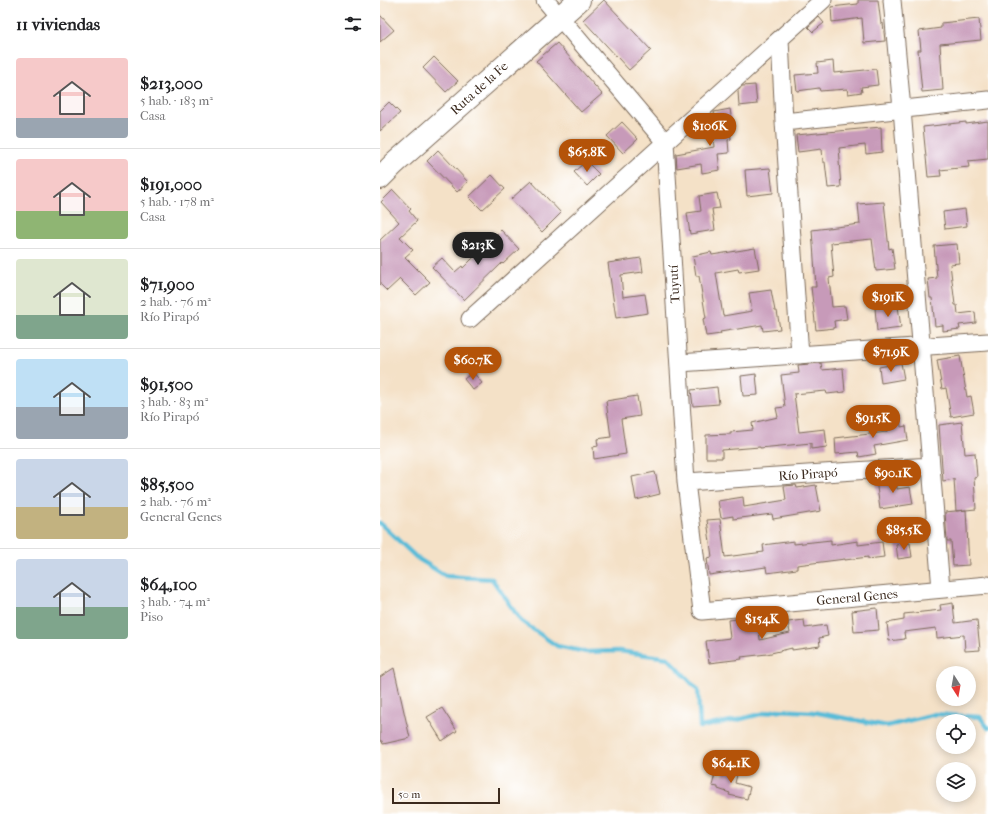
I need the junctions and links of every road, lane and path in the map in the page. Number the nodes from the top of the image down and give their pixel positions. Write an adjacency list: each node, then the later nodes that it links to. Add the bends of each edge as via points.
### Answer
1 (545, 0): 5 (street)
2 (580, 0): 5 (main road, Ruta de la Fe)
3 (823, 0): 6 (street)
4 (892, 0): 8 (street)
5 (559, 17): 10 (street); 11 (main road, Ruta de la Fe)
6 (780, 39): 9 (street); 10 (street)
7 (988, 100): 8 (street)
8 (902, 109): 9 (street); 14 (street)
9 (784, 122): 15 (street)
10 (665, 142): 12 (street); 16 (street, Tuyutí)
11 (380, 178)
12 (470, 319)
13 (988, 342): 14 (street)
14 (921, 346): 15 (street); 17 (street)
15 (800, 355): 16 (street)
16 (678, 363): 18 (street, Tuyutí)
17 (931, 466): 18 (street, Río Pirapó); 20 (street)
18 (686, 482): 21 (street, Tuyutí)
19 (988, 585): 20 (street, General Genes)
20 (941, 589): 21 (street, General Genes)
21 (702, 611)

